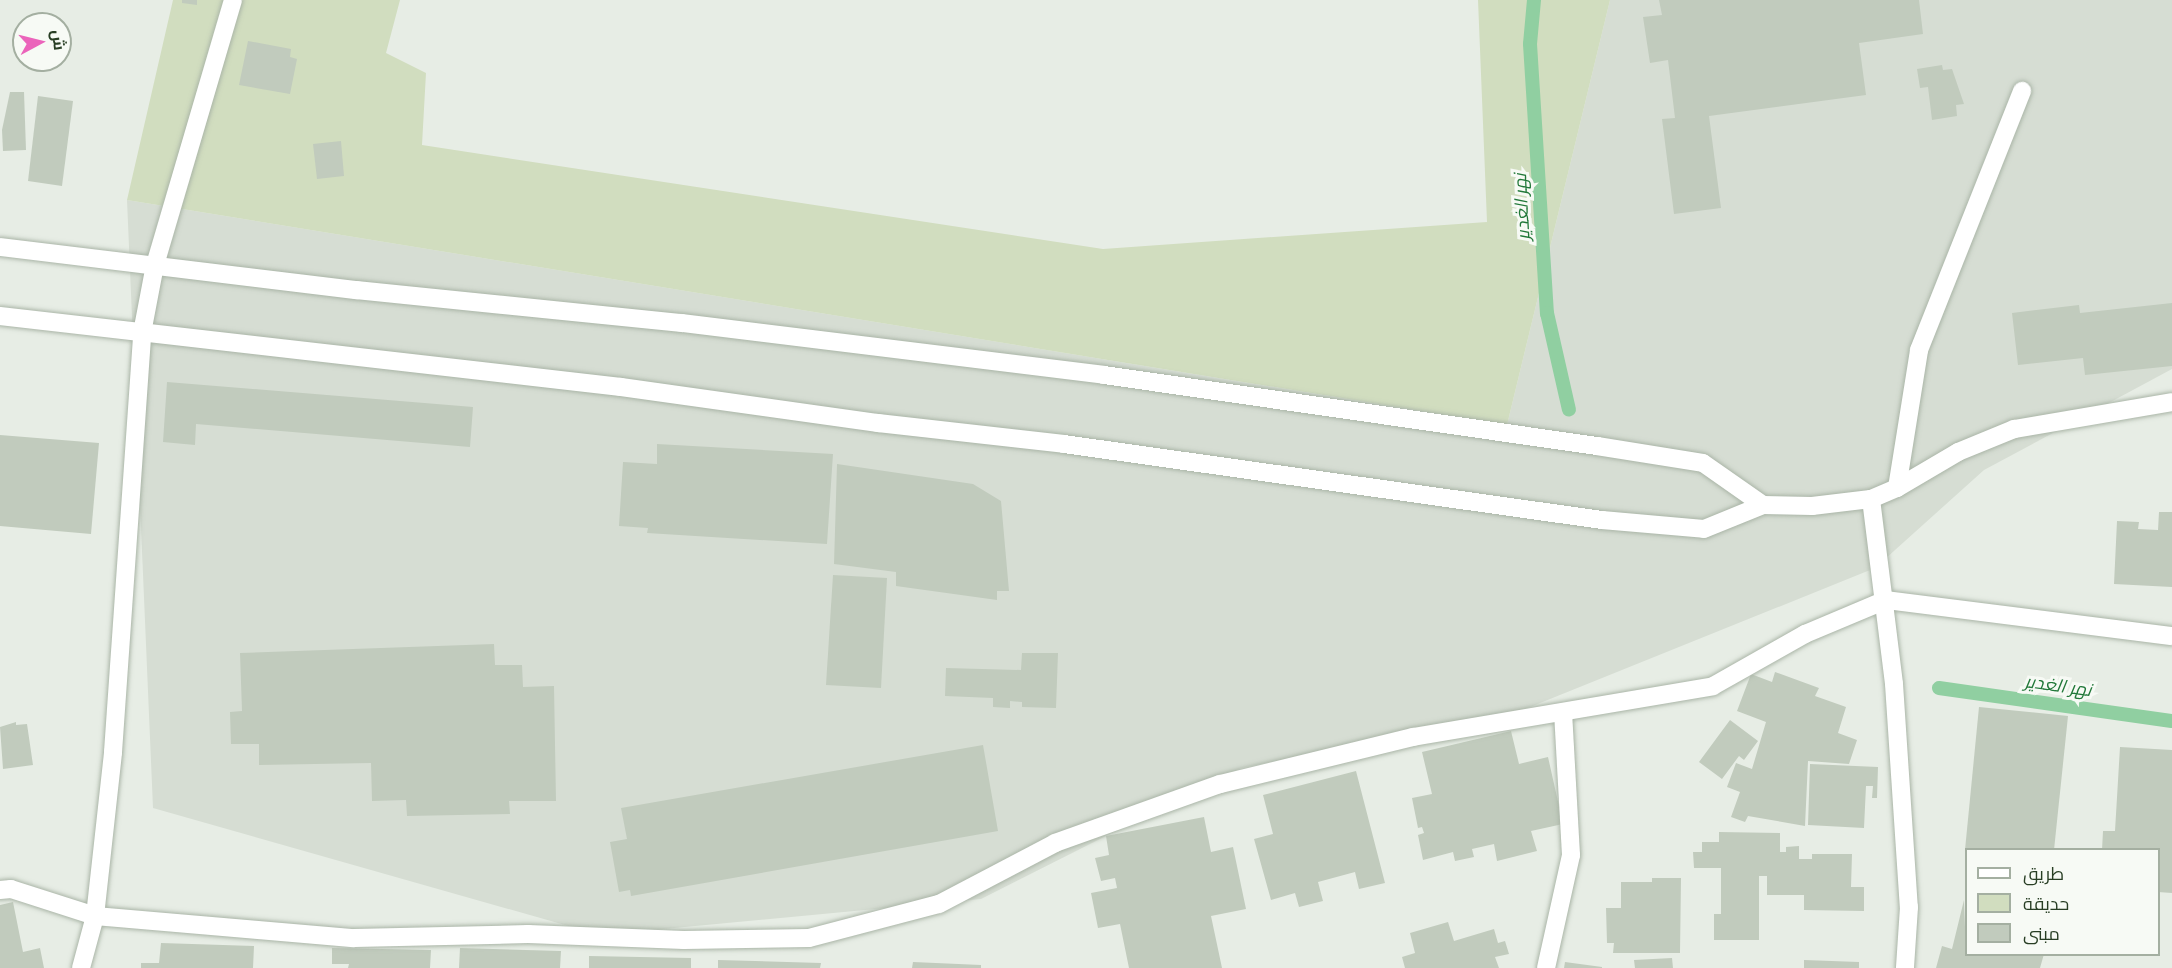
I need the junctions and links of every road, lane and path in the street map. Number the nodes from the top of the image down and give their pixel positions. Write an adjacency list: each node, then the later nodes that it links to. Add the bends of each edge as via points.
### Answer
1 (233, 0): 4 (street)
2 (2022, 91): 8 (street, via 1918,350)
3 (0, 247): 4 (street)
4 (155, 265): 6 (street); 10 (street, via 682,323 1093,374 1597,446 1704,463)
5 (0, 316): 6 (street)
6 (142, 333): 10 (street, via 621,387 1654,526 1704,529); 15 (street, via 113,752)
7 (2172, 402): 8 (street, via 2014,429 1958,452)
8 (1897, 488): 9 (street)
9 (1871, 499): 10 (street, via 1812,506); 11 (street)
10 (1763, 505)
11 (1886, 600): 12 (street); 13 (street, via 1805,634 1713,686); 18 (street, via 1909,906)
12 (2172, 636)
13 (1563, 714): 15 (street, via 1413,737 1220,784 1055,843 939,904 809,938 684,940 528,934 354,938); 17 (street, via 1571,855)
14 (0, 890): 15 (street, via 11,889)
15 (95, 916): 16 (street)
16 (81, 968)
17 (1546, 968)
18 (1905, 968)

